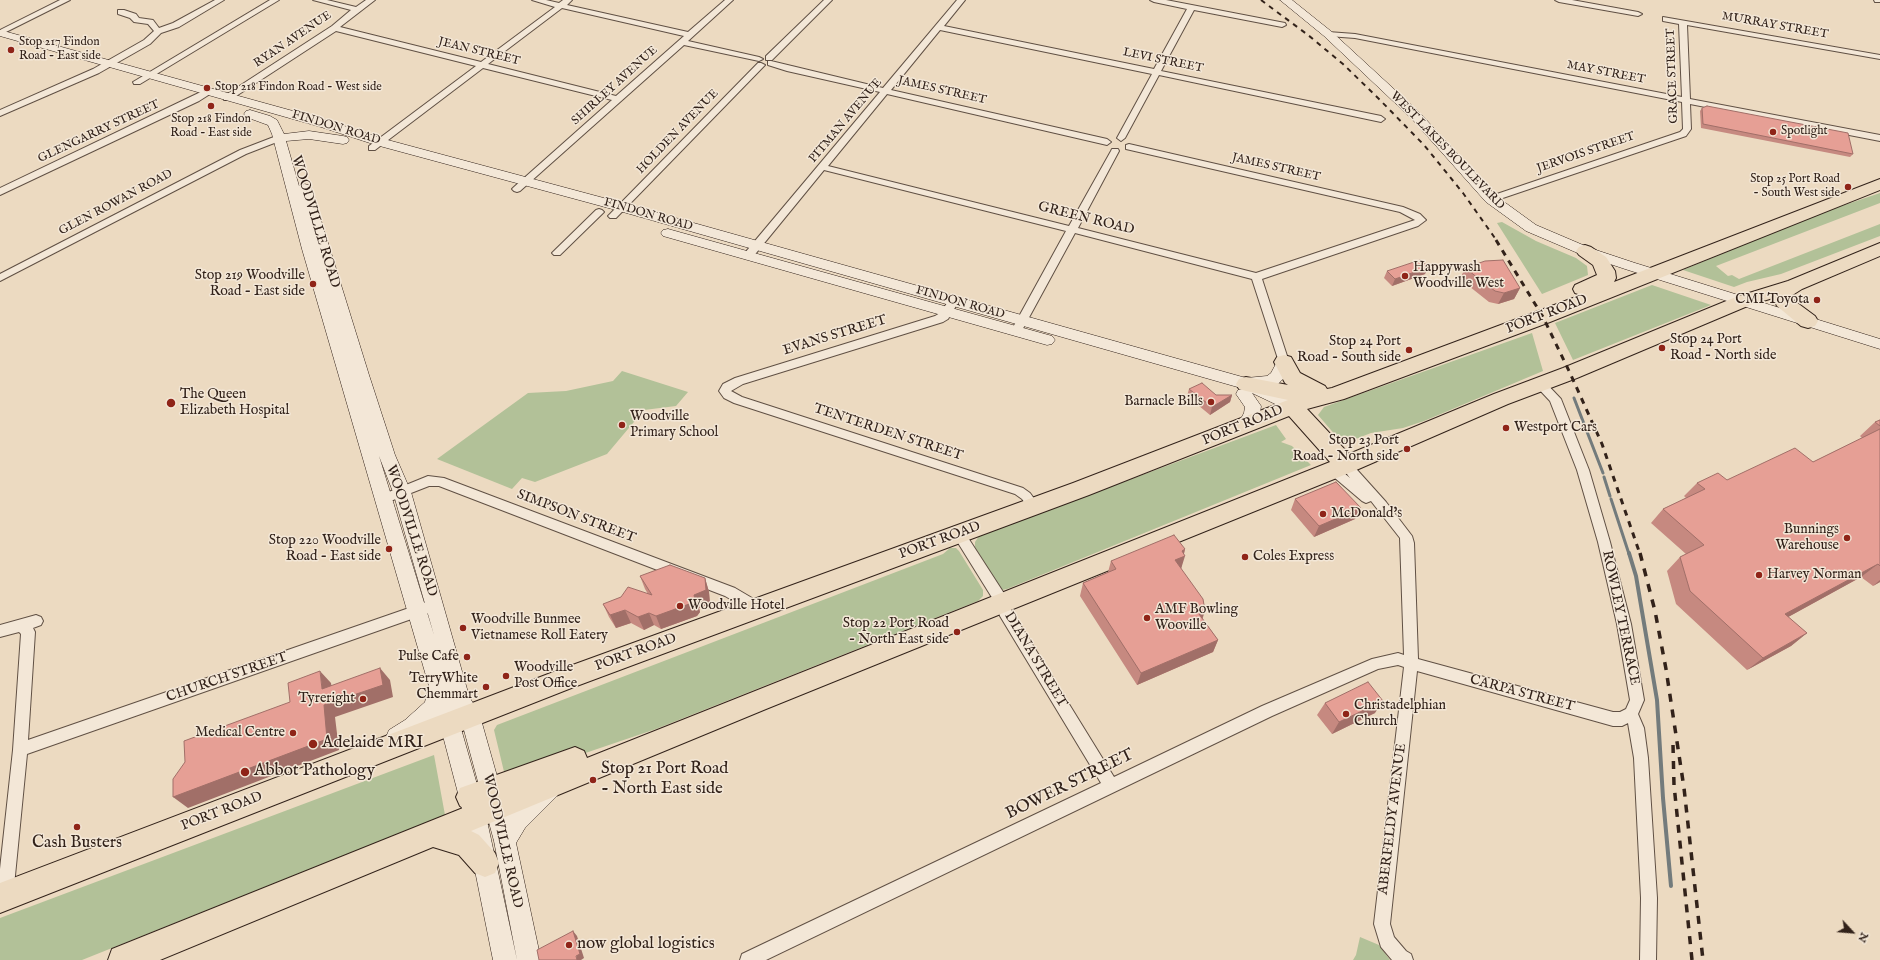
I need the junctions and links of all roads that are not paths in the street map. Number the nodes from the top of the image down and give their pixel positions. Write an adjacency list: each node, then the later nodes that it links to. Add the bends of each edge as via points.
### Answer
1 (66, 0): 29 (street)
2 (220, 0): 26 (street, via 176,25)
3 (275, 0): 38 (street)
4 (317, 0): 17 (street)
5 (372, 0): 17 (street, RYAN AVENUE)
6 (536, 0): 15 (street)
7 (568, 0): 15 (street)
8 (729, 0): 28 (street, SHIRLEY AVENUE)
9 (828, 0): 32 (street)
10 (961, 0): 24 (street, PITMAN AVENUE)
11 (1154, 0): 16 (street)
12 (1285, 0): 27 (main road, WEST LAKES BOULEVARD)
13 (1559, 0): 19 (street)
14 (1626, 0): 19 (street)
15 (560, 6): 28 (street); 35 (street)
16 (1192, 7): 23 (street); 37 (street)
17 (357, 9): 25 (street, RYAN AVENUE)
18 (121, 12): 26 (street, via 137,20 150,22)
19 (1625, 12): 20 (street)
20 (1638, 14)
21 (1666, 19): 22 (street, MURRAY STREET)
22 (1683, 22): 31 (street, MURRAY STREET); 45 (street, GRACE STREET)
23 (1282, 25)
24 (939, 27): 37 (street, LEVI STREET); 40 (street, PITMAN AVENUE)
25 (335, 28): 35 (street, JEAN STREET); 42 (street, RYAN AVENUE)
26 (158, 31): 34 (street, via 147,42)
27 (1328, 34): 45 (street, MAY STREET, via 1355,36); 62 (main road, WEST LAKES BOULEVARD, via 1416,116)
28 (690, 35): 30 (street, SHIRLEY AVENUE)
29 (0, 37): 34 (main road, FINDON ROAD); 36 (main road, FINDON ROAD)
30 (682, 42): 33 (street); 44 (street, SHIRLEY AVENUE)
31 (1880, 57)
32 (770, 60): 33 (street); 40 (street, JAMES STREET, via 790,69)
33 (760, 62): 64 (street, HOLDEN AVENUE)
34 (109, 63): 36 (street); 38 (main road, FINDON ROAD)
35 (482, 65): 44 (street, JEAN STREET); 55 (street)
36 (96, 71): 39 (main road, FINDON ROAD); 47 (street)
37 (1157, 71): 48 (street, LEVI STREET); 52 (street)
38 (149, 75): 39 (street); 41 (main road, FINDON ROAD)
39 (137, 82): 43 (main road, FINDON ROAD)
40 (886, 91): 54 (street, JAMES STREET); 58 (street, PITMAN AVENUE)
41 (207, 92): 42 (main road, FINDON ROAD); 43 (street, GLENGARRY STREET)
42 (227, 98): 46 (main road, FINDON ROAD)
43 (196, 99): 51 (main road, FINDON ROAD, via 266,118); 61 (street, GLENGARRY STREET)
44 (618, 99): 60 (street, SHIRLEY AVENUE)
45 (1686, 101): 50 (street, GRACE STREET); 53 (street, MAY STREET)
46 (273, 110): 49 (main road, FINDON ROAD); 51 (main road, WOODVILLE ROAD, via 287,122)
47 (0, 113)
48 (1381, 119)
49 (335, 128): 51 (main road); 55 (main road, FINDON ROAD)
50 (1687, 130): 62 (street, JERVOIS STREET, via 1683,134)
51 (286, 137): 55 (main road, FINDON ROAD, via 303,141 323,136); 73 (street, GLEN ROWAN ROAD, via 243,152); 89 (main road, WOODVILLE ROAD, via 360,375); 90 (main road, WOODVILLE ROAD, via 309,249)
52 (1120, 138): 54 (street); 56 (street, via 1128,143)
53 (1880, 138)
54 (1107, 142): 57 (street, via 1107,146)
55 (376, 145): 60 (main road, FINDON ROAD)
56 (1129, 147): 57 (street); 72 (street, JAMES STREET, via 1403,210 1421,220)
57 (1115, 151): 65 (street)
58 (822, 167): 65 (street, GREEN ROAD); 67 (street, PITMAN AVENUE)
59 (1880, 184): 70 (highway, PORT ROAD)
60 (522, 185): 63 (main road, FINDON ROAD); 64 (main road, FINDON ROAD)
61 (0, 192)
62 (1491, 199): 68 (main road, WEST LAKES BOULEVARD, via 1531,228)
63 (599, 212): 64 (main road, FINDON ROAD); 69 (street)
64 (617, 212): 67 (main road, FINDON ROAD)
65 (1071, 229): 72 (street, GREEN ROAD); 78 (street)
66 (1880, 248): 71 (highway)
67 (753, 251): 76 (main road, FINDON ROAD)
68 (1585, 251): 70 (main road, WEST LAKES BOULEVARD); 80 (highway, via 1600,261 1607,278 1538,308 1434,347)
69 (557, 252)
70 (1654, 274): 75 (main road, WEST LAKES BOULEVARD); 80 (highway, PORT ROAD)
71 (1817, 276): 74 (highway); 75 (highway, via 1790,276 1761,282)
72 (1256, 277): 81 (street)
73 (0, 278)
74 (1795, 285): 75 (highway); 77 (highway, via 1781,294 1784,302)
75 (1735, 299): 77 (main road, WEST LAKES BOULEVARD); 82 (highway)
76 (950, 307): 78 (main road, FINDON ROAD); 85 (street, EVANS STREET, via 939,319 739,381 727,387 724,391)
77 (1808, 322): 79 (main road, WEST LAKES BOULEVARD)
78 (1019, 326): 83 (main road, FINDON ROAD)
79 (1880, 344)
80 (1436, 357): 84 (highway, PORT ROAD)
81 (1284, 362): 83 (main road, via 1277,378); 84 (highway, via 1292,378 1321,392)
82 (1540, 384): 88 (highway); 101 (street, ROWLEY TERRACE, via 1555,399 1583,470 1604,542 1624,624 1635,692 1636,700)
83 (1245, 389): 84 (highway); 86 (main road, FINDON ROAD, via 1266,404); 87 (main road, via 1253,406)
84 (1337, 394): 86 (highway, PORT ROAD)
85 (728, 395): 91 (street, TENTERDEN STREET, via 1018,491 1026,496)
86 (1286, 409): 87 (highway, PORT ROAD); 88 (highway)
87 (1245, 426): 91 (highway, PORT ROAD)
88 (1339, 468): 93 (highway); 99 (street, ABERFELDY AVENUE, via 1348,482 1380,511 1386,512 1406,536)
89 (402, 492): 90 (street, SIMPSON STREET); 94 (main road, WOODVILLE ROAD); 95 (street, SIMPSON STREET, via 428,481 440,481 730,592 747,602)
90 (383, 499): 94 (main road, WOODVILLE ROAD)
91 (1034, 507): 92 (highway, PORT ROAD)
92 (959, 534): 93 (street, DIANA STREET); 95 (highway, PORT ROAD)
93 (1002, 602): 103 (highway); 107 (street, DIANA STREET, via 1005,612)
94 (426, 608): 100 (main road, WOODVILLE ROAD); 102 (main road, WOODVILLE ROAD, via 460,699); 104 (street, CHURCH STREET)
95 (751, 610): 102 (highway, PORT ROAD)
96 (36, 621): 97 (street)
97 (21, 625): 98 (street); 104 (street, via 28,632)
98 (0, 631)
99 (1411, 664): 101 (street, CARPA STREET, via 1612,719 1622,719); 107 (street, BOWER STREET, via 1394,658 1377,663 1267,711); 117 (street, ABERFELDY AVENUE, via 1382,924 1386,941)
100 (439, 686): 102 (main road, WOODVILLE ROAD); 105 (main road, via 434,708 429,714 412,728)
101 (1631, 714): 118 (street, via 1637,728 1641,758 1649,898)
102 (460, 720): 105 (highway, PORT ROAD); 108 (main road, WOODVILLE ROAD)
103 (648, 745): 106 (highway); 108 (highway, via 584,756)
104 (20, 750): 112 (street)
105 (365, 756): 112 (highway, PORT ROAD)
106 (557, 782): 108 (highway); 110 (main road, via 517,821)
107 (1110, 785): 116 (street, BOWER STREET, via 1068,808)
108 (483, 803): 109 (highway); 110 (main road, WOODVILLE ROAD); 111 (main road, WOODVILLE ROAD)
109 (433, 833): 111 (highway, via 469,845); 113 (highway)
110 (505, 841): 115 (main road, WOODVILLE ROAD)
111 (485, 863): 114 (main road, WOODVILLE ROAD)
112 (3, 897)
113 (123, 960)
114 (505, 960)
115 (528, 960)
116 (748, 960)
117 (1405, 960)
118 (1648, 960)

